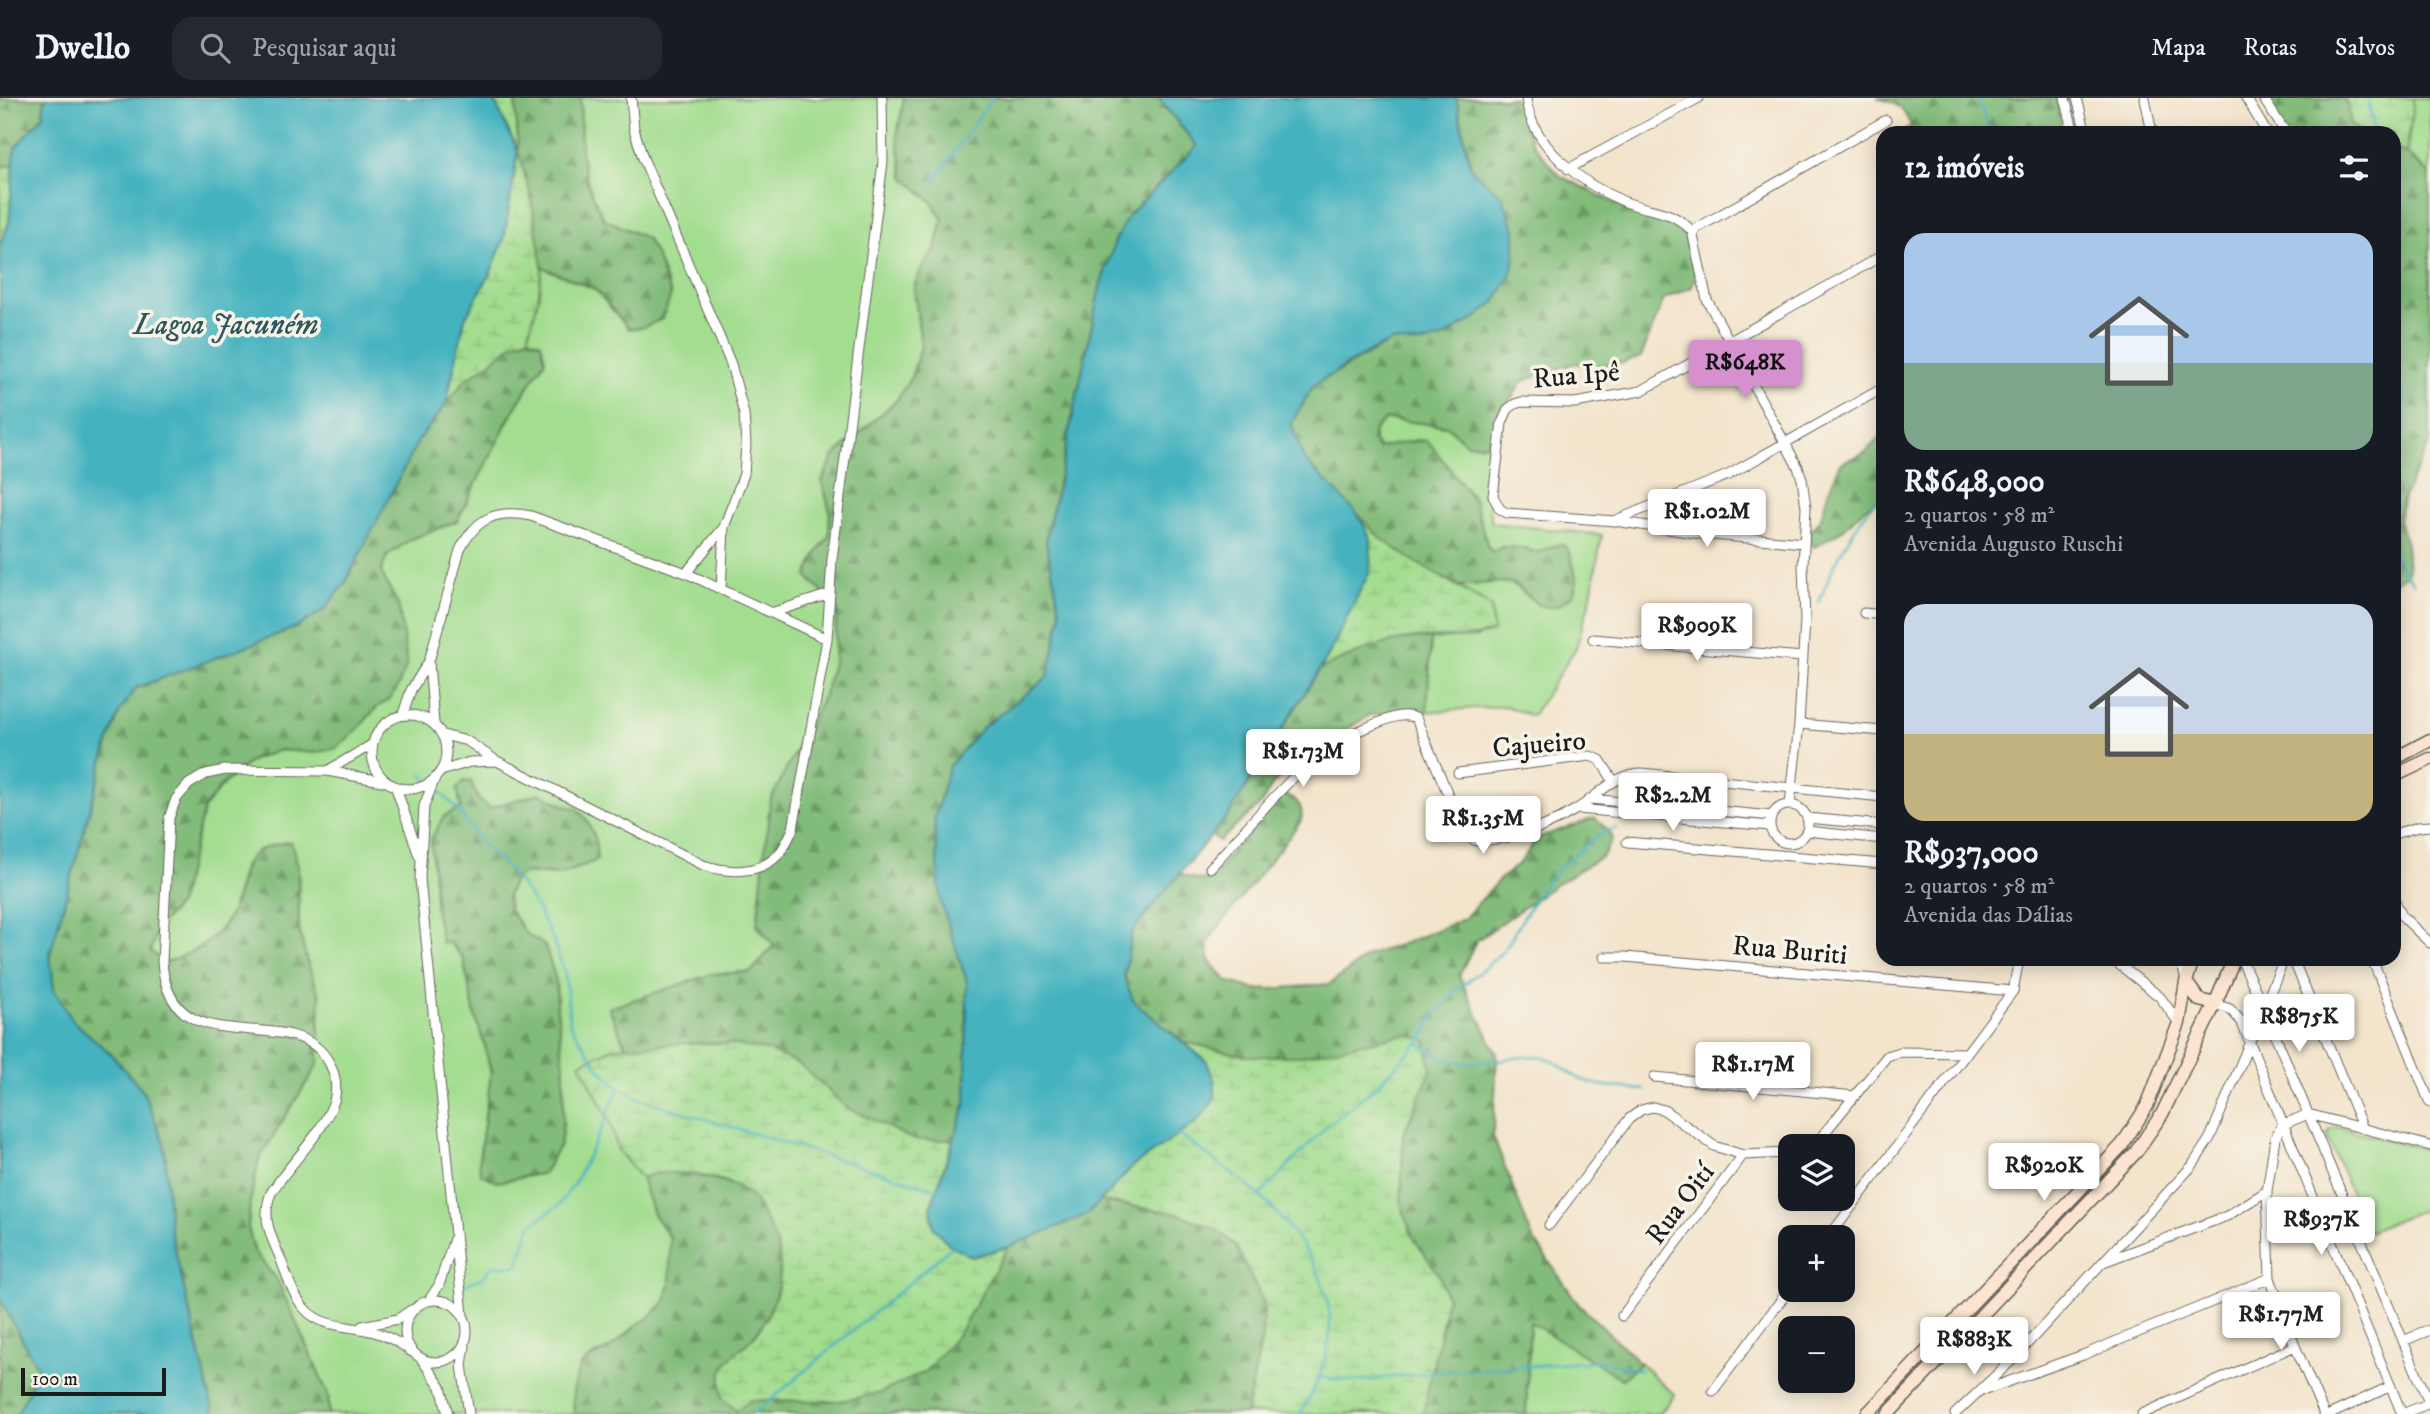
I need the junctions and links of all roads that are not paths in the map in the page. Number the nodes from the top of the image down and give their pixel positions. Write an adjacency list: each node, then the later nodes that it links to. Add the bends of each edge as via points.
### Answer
1 (631, 98): 23 (street, via 643,158 731,364 741,402 744,474)
2 (882, 98): 27 (street, via 881,174)
3 (1526, 98): 16 (street, via 1541,138)
4 (1699, 98): 16 (street)
5 (2065, 98): 11 (street)
6 (2077, 98): 12 (street)
7 (2145, 98): 13 (street)
8 (2246, 98): 14 (street)
9 (2263, 98): 15 (street)
10 (1886, 120): 17 (street)
11 (2072, 126)
12 (2084, 126)
13 (2151, 126)
14 (2263, 126)
15 (2282, 126)
16 (1568, 169): 17 (street, via 1625,202 1671,214)
17 (1692, 230): 19 (street, via 1707,300)
18 (1876, 259): 19 (street)
19 (1731, 342): 21 (street); 22 (street, Rua Ipê, via 1641,391 1575,403 1521,402 1508,409 1502,423 1493,496 1500,509)
20 (1876, 392): 21 (street)
21 (1785, 444): 22 (street, via 1728,475); 24 (street, via 1802,479)
22 (1615, 521): 24 (street)
23 (724, 527): 25 (street); 26 (street)
24 (1804, 543): 33 (street)
25 (686, 573): 26 (street); 34 (street, via 531,516 514,512 496,515 474,528 460,550)
26 (721, 590): 28 (street)
27 (830, 594): 28 (street); 31 (street)
28 (771, 612): 31 (street)
29 (1864, 613): 30 (street)
30 (1876, 614)
31 (827, 639): 44 (street, via 793,830 778,855 760,867 721,871 703,865)
32 (1593, 639): 33 (street)
33 (1803, 657): 37 (street)
34 (429, 661): 35 (street); 36 (street)
35 (403, 714): 36 (street, via 419,715); 41 (street, via 388,720)
36 (434, 723): 39 (street)
37 (1799, 724): 38 (street); 51 (street)
38 (1876, 730)
39 (443, 735): 44 (street, via 467,741); 48 (street, via 446,750)
40 (2430, 740): 42 (main road)
41 (371, 745): 45 (street); 50 (street, via 372,762)
42 (2401, 755)
43 (2430, 759): 47 (main road)
44 (497, 761): 48 (street, via 470,762)
45 (327, 771): 50 (street); 109 (street, via 225,770 188,784 169,818 162,962 163,982 185,1015 203,1024 292,1036 311,1043 330,1064 336,1090 333,1104 271,1193 265,1219 303,1307 321,1321)
46 (1458, 773): 49 (street, Cajueiro, via 1590,755 1600,760)
47 (2401, 773)
48 (438, 775): 50 (street, via 422,787); 66 (street, via 424,806)
49 (1613, 780): 51 (street, via 1641,773); 53 (street)
50 (391, 785): 66 (street)
51 (1794, 788): 52 (street); 54 (street)
52 (1876, 796)
53 (1590, 799): 55 (street); 57 (street)
54 (1790, 805): 56 (street); 57 (street, via 1778,809)
55 (1578, 809): 57 (street); 68 (street, via 1519,835 1470,839 1416,718 1392,717 1328,747)
56 (1807, 818): 58 (street); 60 (street)
57 (1771, 821): 64 (street, via 1776,838)
58 (1876, 824)
59 (2430, 826): 61 (street)
60 (1807, 831): 62 (street); 64 (street, via 1798,841)
61 (2401, 832)
62 (1876, 838)
63 (1627, 842): 65 (street)
64 (1785, 843): 65 (street)
65 (1785, 855): 67 (street)
66 (420, 859): 101 (street)
67 (1876, 863)
68 (1210, 868)
69 (2401, 914): 70 (street)
70 (2430, 943)
71 (1604, 957): 82 (street, Rua Buriti)
72 (2018, 966): 82 (street)
73 (2121, 966): 85 (street, via 2160,997)
74 (2183, 966): 81 (street)
75 (2191, 966): 81 (main road)
76 (2231, 966): 83 (main road)
77 (2244, 966): 84 (street)
78 (2281, 966): 84 (street)
79 (2296, 966): 93 (street)
80 (2375, 966): 90 (street)
81 (2186, 982): 83 (main road, via 2199,1000); 85 (main road)
82 (2013, 992): 87 (street)
83 (2215, 1004): 86 (street, via 2236,1014); 123 (main road, via 2162,1114 2136,1152)
84 (2263, 1006): 86 (street); 91 (street)
85 (2179, 1023): 122 (main road, via 2147,1106 2122,1145)
86 (2249, 1042): 92 (street); 102 (street, via 2210,1138 2192,1166)
87 (1967, 1053): 89 (street, via 1900,1052 1887,1056); 100 (street)
88 (1654, 1077): 89 (street)
89 (1855, 1096): 94 (street)
90 (2430, 1102)
91 (2308, 1114): 92 (street); 93 (street); 112 (street)
92 (2283, 1125): 98 (street, via 2275,1138); 116 (street)
93 (2363, 1129): 95 (street)
94 (1824, 1134)
95 (2430, 1146)
96 (1778, 1154): 97 (street, Rua Oití)
97 (1742, 1155): 99 (street, via 1714,1146 1664,1110 1641,1110 1629,1119); 108 (street, Rua Oití)
98 (2267, 1191): 102 (street, via 2227,1216); 103 (street)
99 (1549, 1225)
100 (1838, 1225)
101 (456, 1234): 104 (street, via 439,1285); 107 (street)
102 (2102, 1263): 118 (street)
103 (2270, 1278): 113 (street); 118 (street)
104 (429, 1300): 106 (street); 107 (street, via 454,1305)
105 (1780, 1302): 117 (street)
106 (417, 1305): 109 (street, via 398,1318); 114 (street, via 404,1328)
107 (463, 1315): 111 (street)
108 (1622, 1316)
109 (353, 1327): 114 (street, via 396,1340)
110 (2430, 1330): 112 (street)
111 (466, 1341): 115 (street, via 448,1360); 121 (street, via 462,1365)
112 (2403, 1341): 119 (street)
113 (2295, 1346): 125 (street); 126 (street)
114 (412, 1352): 115 (street)
115 (422, 1360): 120 (street, via 441,1387)
116 (2391, 1386): 127 (street); 128 (street)
117 (1713, 1391)
118 (1980, 1392): 124 (street)
119 (2430, 1404): 128 (street)
120 (448, 1414)
121 (469, 1414)
122 (1867, 1414)
123 (1888, 1414)
124 (1955, 1414)
125 (2142, 1414)
126 (2324, 1414)
127 (2331, 1414)
128 (2402, 1414)

